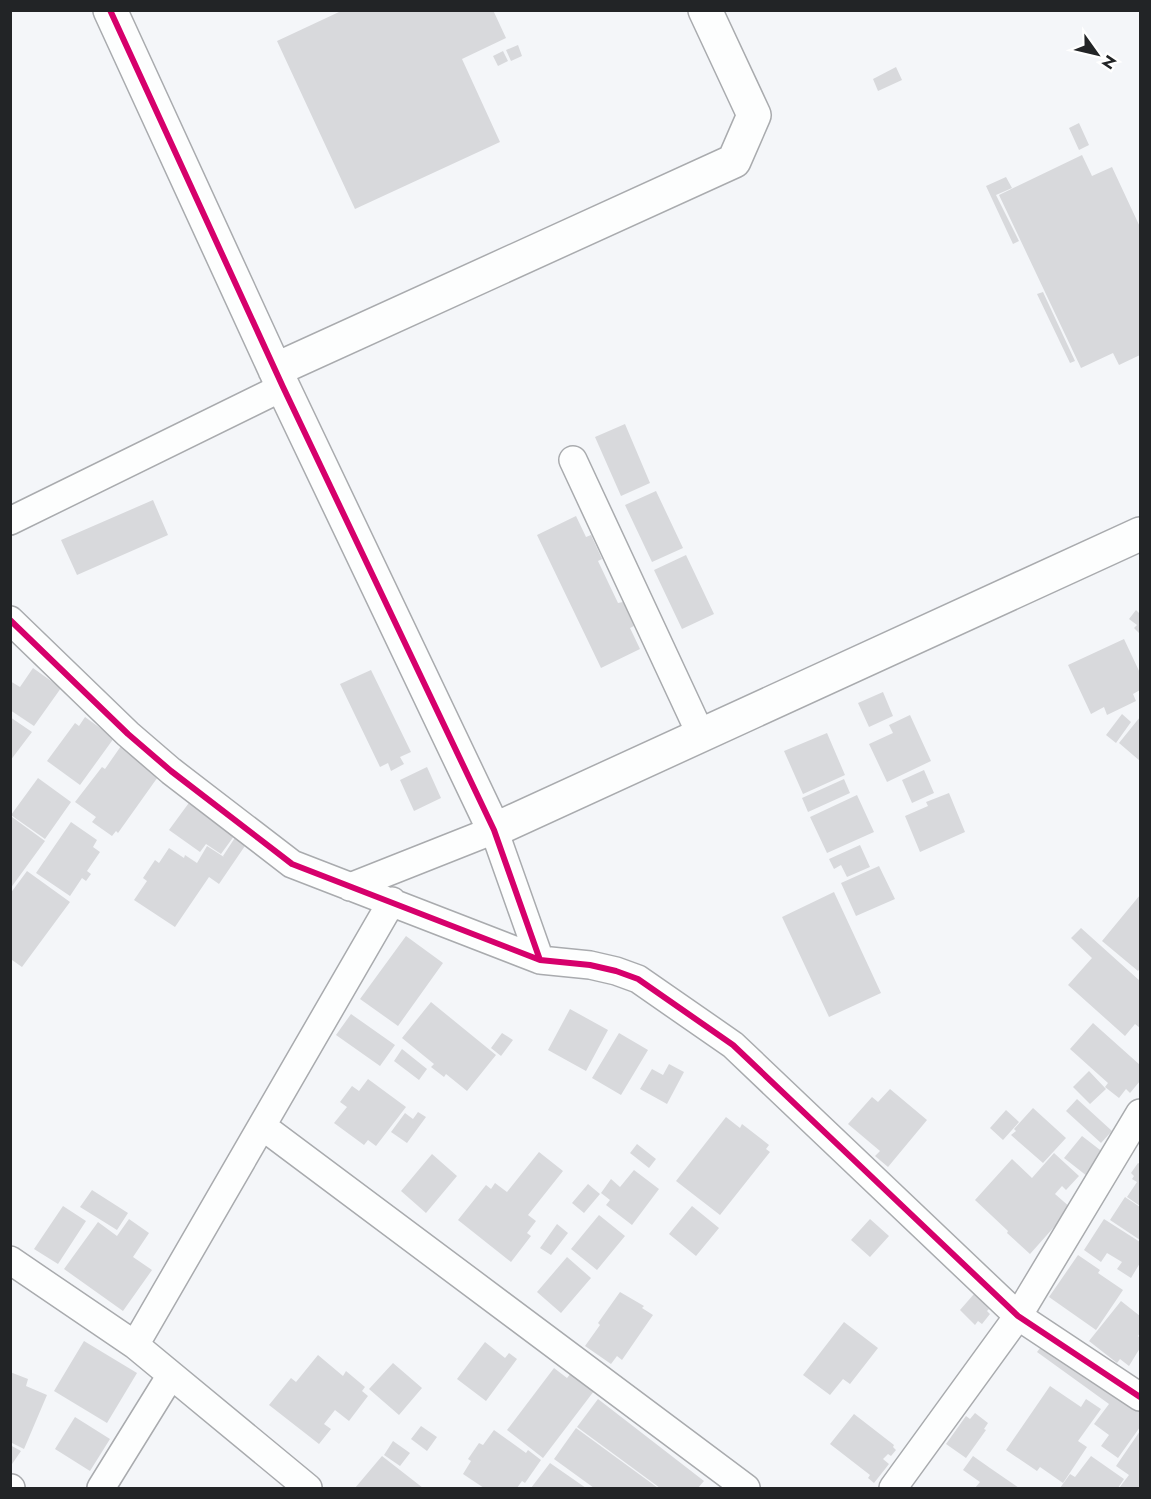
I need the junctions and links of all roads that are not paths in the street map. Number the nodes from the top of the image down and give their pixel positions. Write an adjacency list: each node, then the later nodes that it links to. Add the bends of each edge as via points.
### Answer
1 (110, 10): 3 (street)
2 (705, 10): 3 (street, via 754,115 734,161)
3 (279, 378): 5 (street); 9 (street)
4 (573, 460): 8 (street)
5 (10, 521)
6 (1140, 534): 8 (street)
7 (10, 621): 10 (street, via 171,771 292,864)
8 (700, 735): 9 (street)
9 (494, 830): 10 (street); 12 (street)
10 (350, 888): 11 (street)
11 (392, 902): 12 (street); 14 (street)
12 (540, 960): 16 (street, via 590,965 638,979 733,1045)
13 (1140, 1113): 16 (street)
14 (262, 1126): 17 (street); 22 (street)
15 (10, 1260): 17 (street)
16 (1018, 1316): 19 (street); 23 (street)
17 (135, 1345): 18 (street)
18 (171, 1375): 20 (street); 21 (street)
19 (1140, 1397)
20 (101, 1488)
21 (309, 1488)
22 (746, 1488)
23 (893, 1488)

